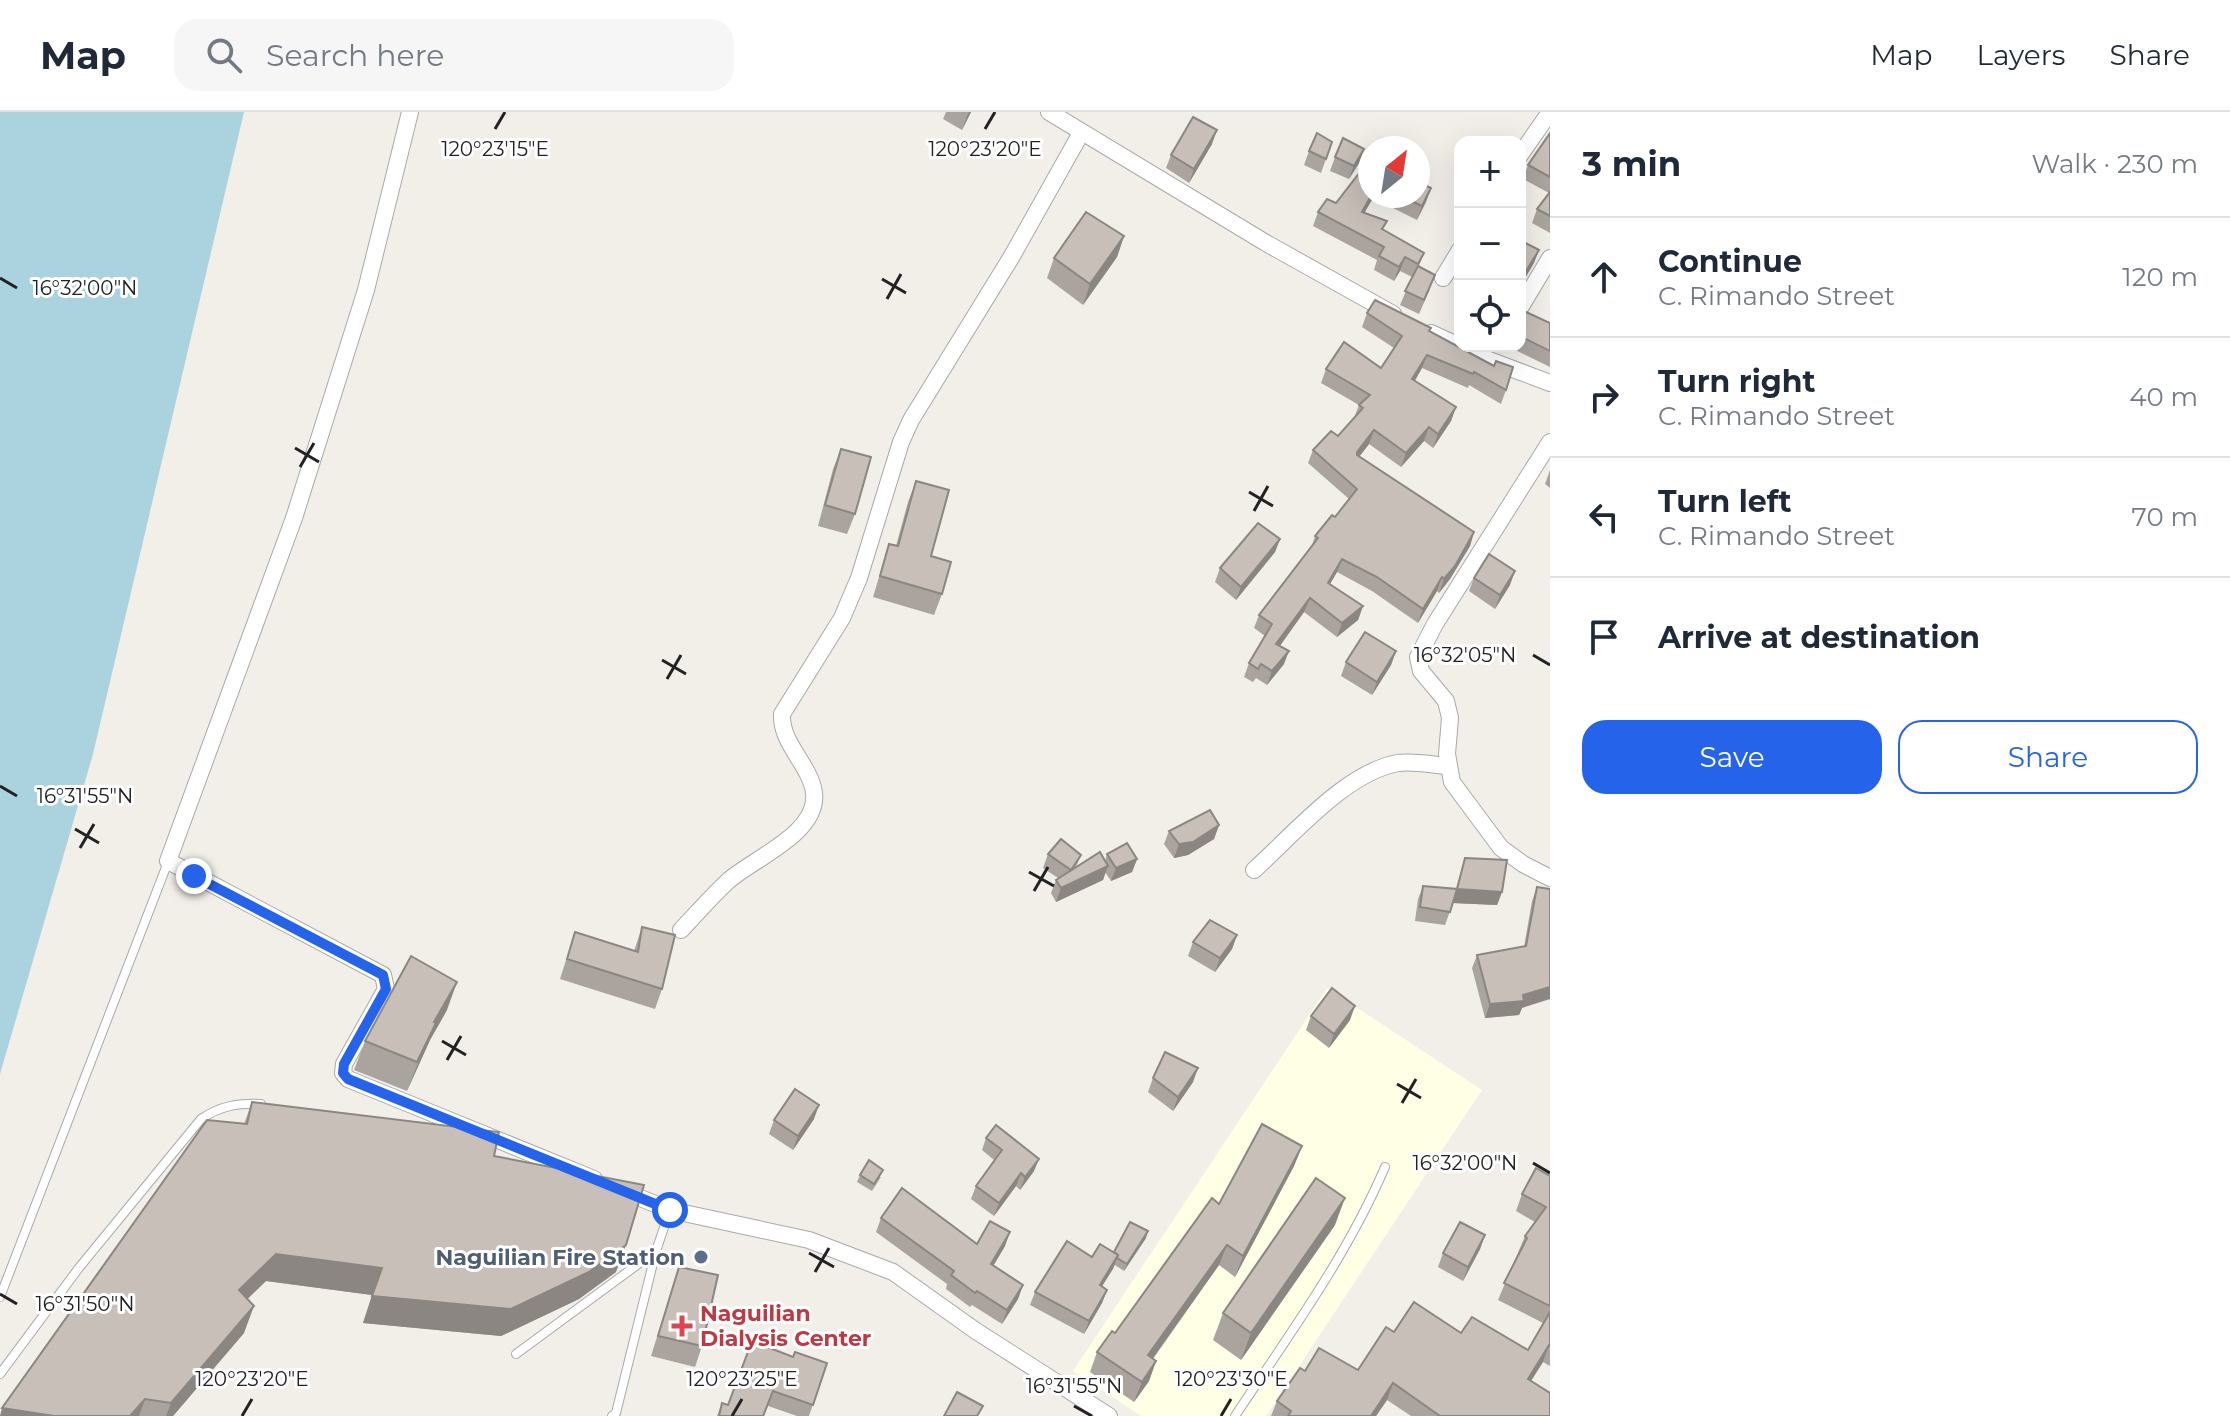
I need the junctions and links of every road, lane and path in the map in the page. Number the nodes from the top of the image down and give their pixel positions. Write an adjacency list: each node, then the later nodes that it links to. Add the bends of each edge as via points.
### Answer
1 (410, 112): 14 (street, via 366,290 294,518)
2 (1049, 112): 4 (street)
3 (1550, 112): 5 (street)
4 (1081, 133): 10 (street, via 1413,325); 17 (street, via 911,420 842,618 782,714 784,730 814,789 811,813 799,831 731,879)
5 (1526, 146)
6 (1550, 258): 9 (street)
7 (1454, 260): 8 (street)
8 (1443, 278)
9 (1526, 298)
10 (1493, 353): 11 (street)
11 (1550, 383)
12 (1550, 442): 13 (street, via 1418,657 1421,671 1446,701)
13 (1448, 766): 15 (street, via 1401,763 1372,770 1348,784); 16 (street, via 1452,782 1501,848)
14 (168, 861): 20 (street, via 383,975 386,989 343,1073); 24 (lane)
15 (1254, 870)
16 (1550, 878)
17 (681, 930)
18 (273, 1106): 26 (lane, via 241,1103 217,1108 201,1119)
19 (452, 1131): 20 (lane)
20 (483, 1134): 22 (street)
21 (1385, 1167): 29 (lane, via 1358,1226)
22 (670, 1210): 23 (lane); 28 (street, via 809,1240 893,1272)
23 (656, 1251): 25 (lane); 27 (lane)
24 (0, 1297)
25 (516, 1354)
26 (0, 1374)
27 (612, 1416)
28 (1109, 1416)
29 (1235, 1416)

